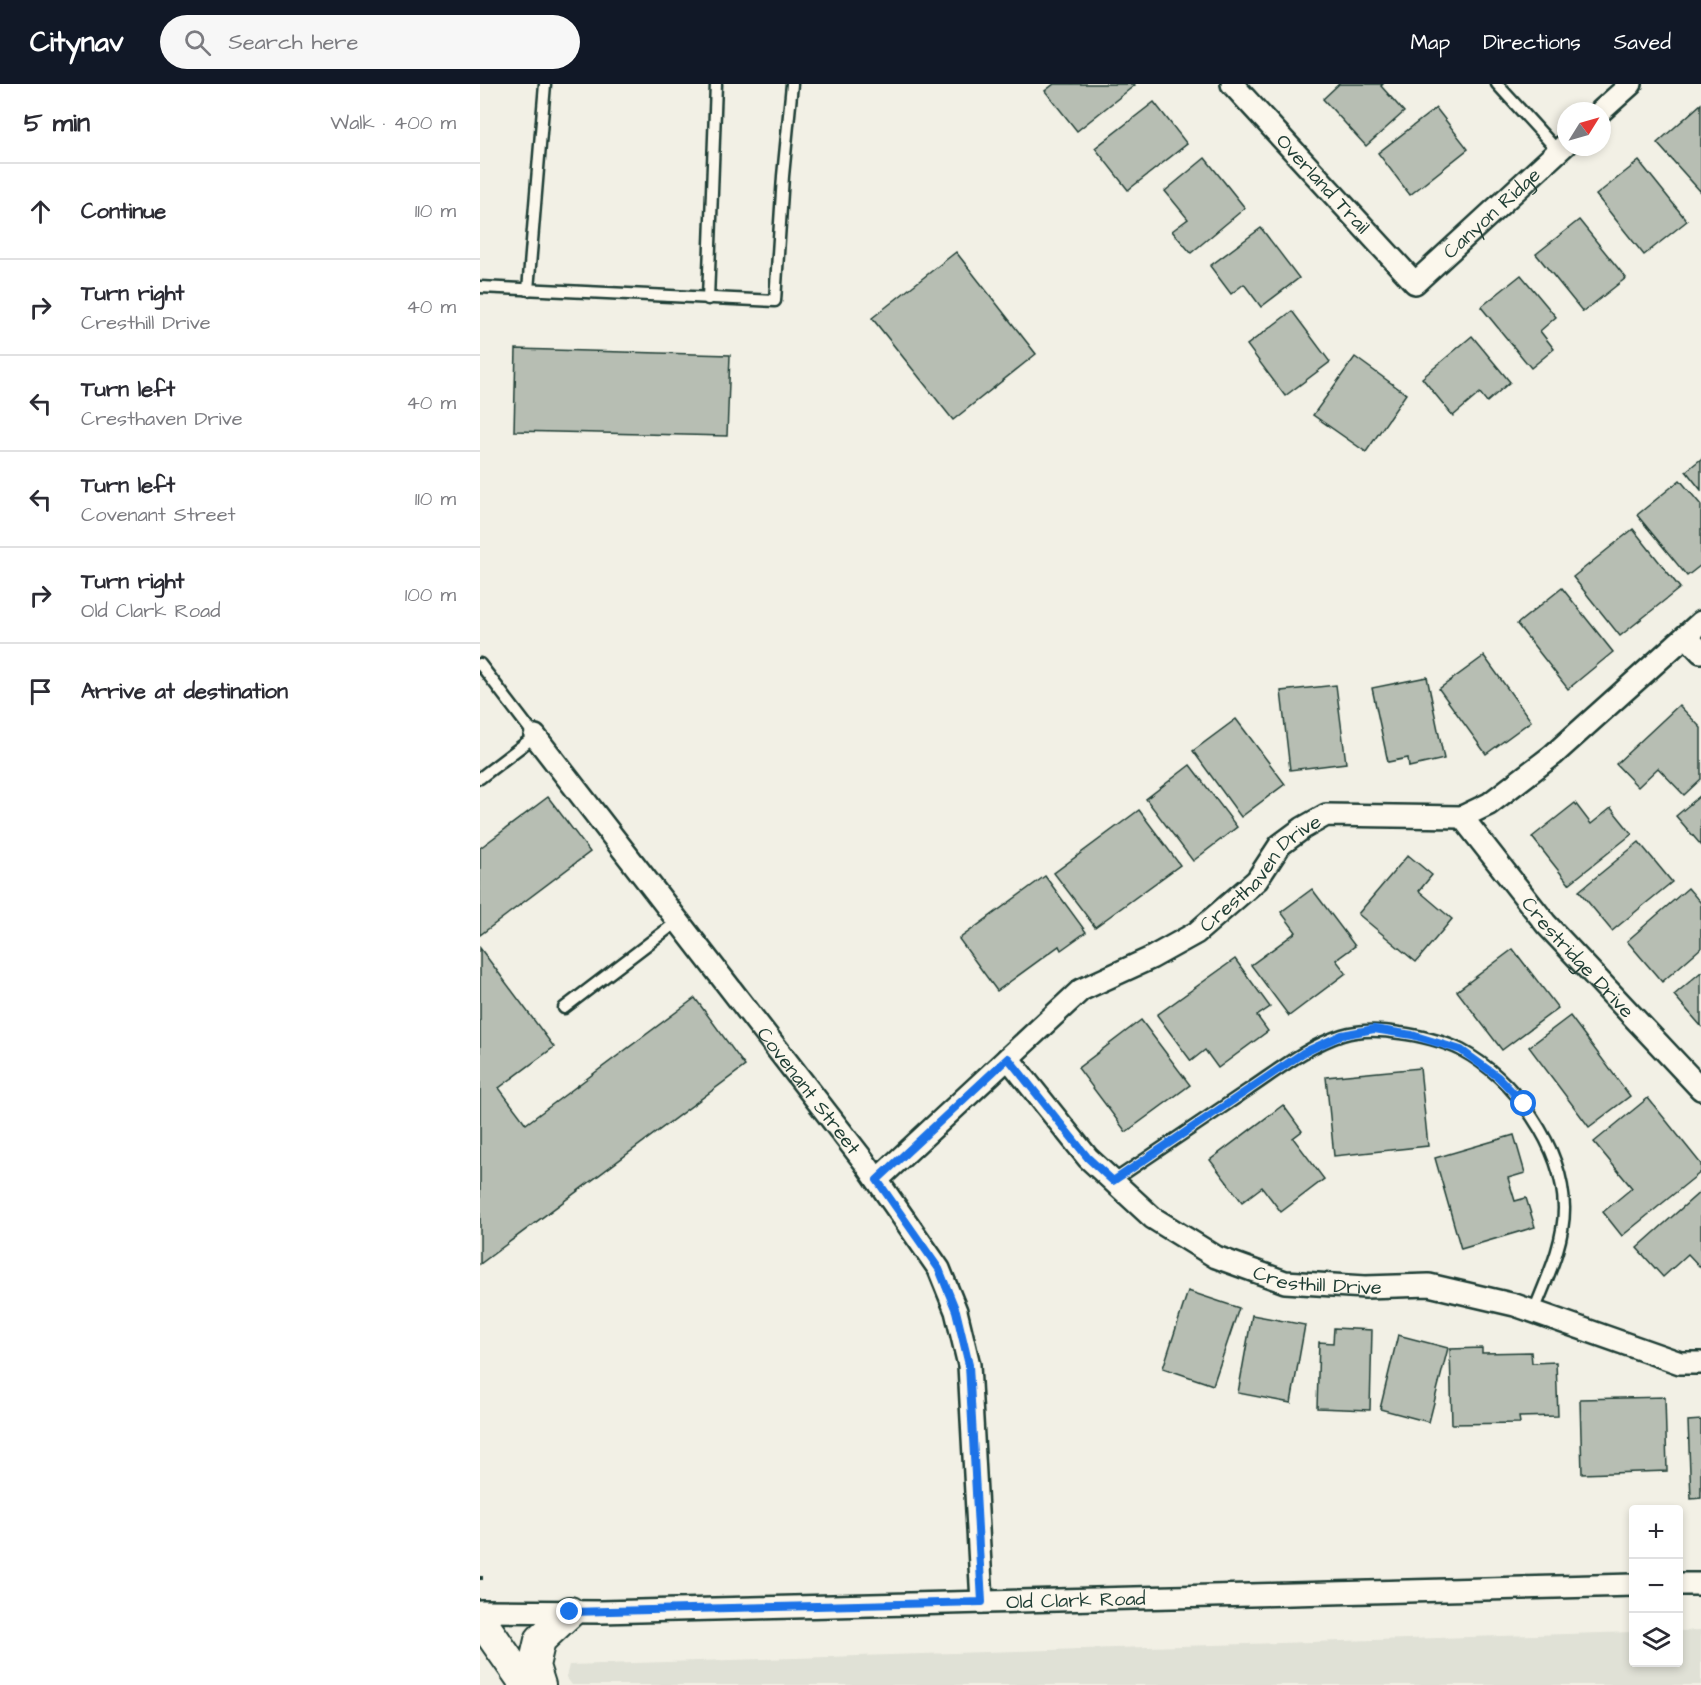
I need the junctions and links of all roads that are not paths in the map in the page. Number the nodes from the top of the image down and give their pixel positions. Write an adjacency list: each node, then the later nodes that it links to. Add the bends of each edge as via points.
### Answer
1 (545, 84): 12 (lane)
2 (716, 84): 13 (lane)
3 (792, 84): 13 (lane, via 775,301)
4 (1232, 84): 10 (street, Overland Trail)
5 (1497, 84): 8 (lane)
6 (1631, 84): 7 (street)
7 (1611, 102)
8 (1557, 142)
9 (1557, 152): 10 (street, Canyon Ridge)
10 (1415, 283)
11 (480, 287): 12 (lane)
12 (528, 290): 13 (lane)
13 (708, 299)
14 (1694, 629): 15 (street); 19 (street, Cresthaven Drive, via 1553,755 1489,804)
15 (1701, 652)
16 (480, 664): 17 (lane)
17 (535, 736): 18 (lane); 20 (street, Covenant Street)
18 (480, 778)
19 (1462, 817): 22 (street, Cresthaven Drive, via 1326,815 1280,845 1257,880 1196,933 1081,990); 23 (street, Crestridge Drive, via 1546,924)
20 (678, 921): 21 (lane); 24 (street, Covenant Street)
21 (564, 1008)
22 (1008, 1058): 24 (street, Cresthaven Drive); 25 (street, Cresthill Drive, via 1088,1158)
23 (1701, 1089)
24 (877, 1180): 31 (street, Covenant Street, via 939,1269 956,1311 969,1365)
25 (1113, 1181): 26 (street, Cresthill Drive, via 1153,1218 1216,1257 1285,1282 1365,1287 1429,1285); 26 (lane, via 1303,1053 1342,1035 1374,1029 1432,1041 1461,1050 1498,1077 1524,1104 1557,1168 1564,1208 1558,1251)
26 (1534, 1311): 27 (street, Cresthill Drive, via 1680,1363)
27 (1701, 1363)
28 (1683, 1584): 29 (street)
29 (1701, 1584)
30 (1629, 1585): 31 (street, Old Clark Road)
31 (982, 1602): 33 (street, Old Clark Road)
32 (480, 1611): 33 (street, Old Clark Road)
33 (570, 1612): 36 (main road, via 540,1640 534,1666)
34 (480, 1619): 35 (main road)
35 (526, 1685)
36 (540, 1685)

